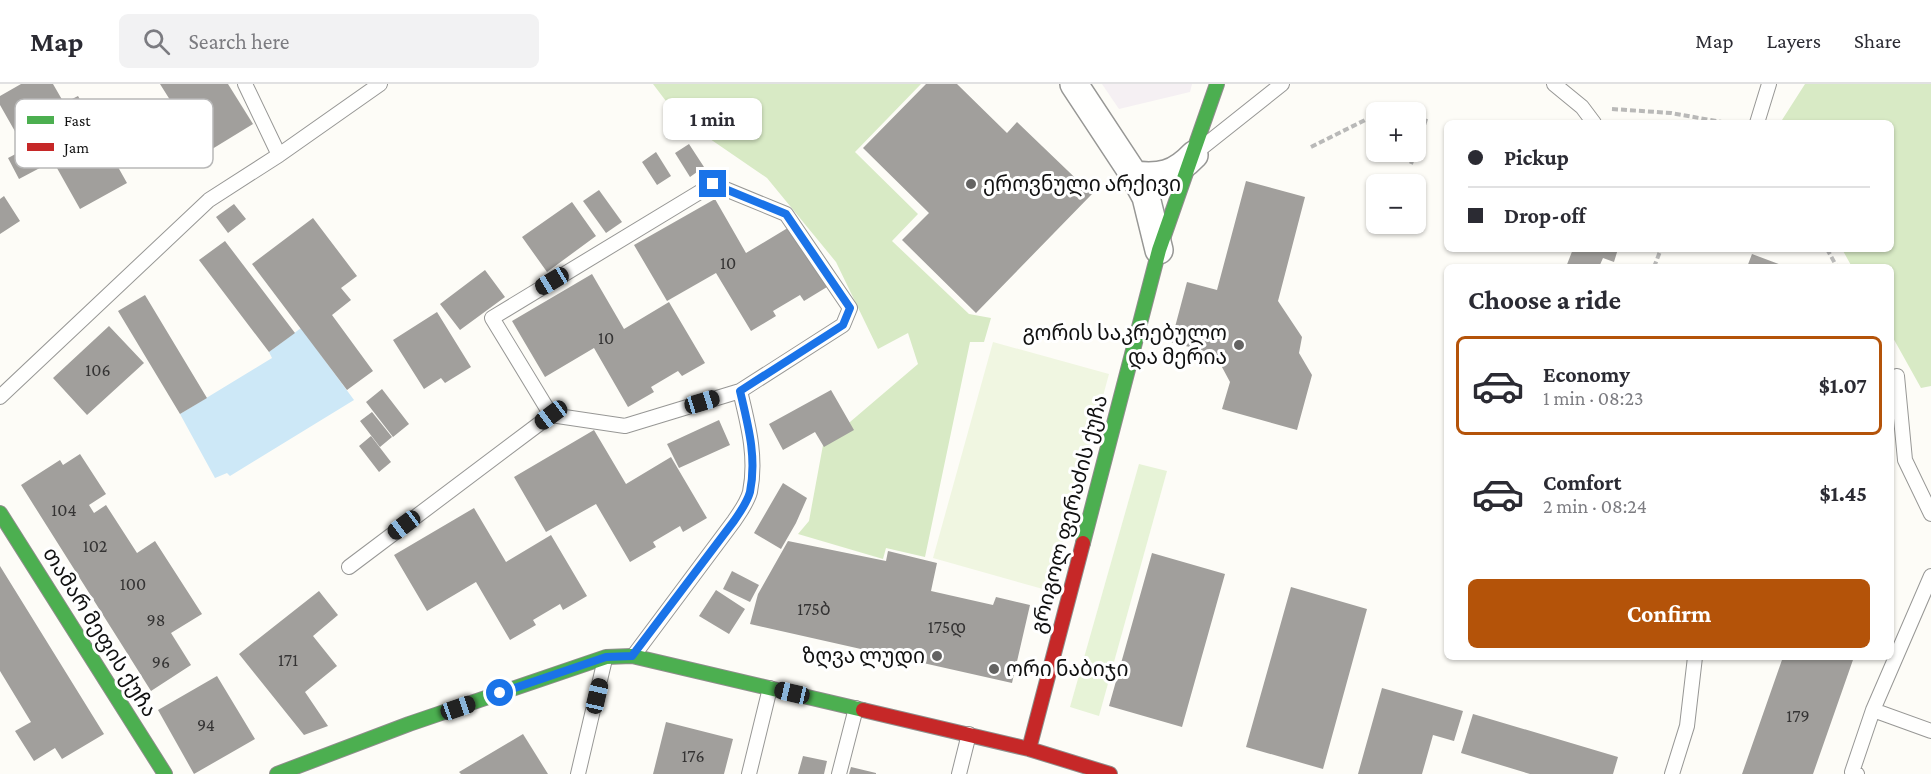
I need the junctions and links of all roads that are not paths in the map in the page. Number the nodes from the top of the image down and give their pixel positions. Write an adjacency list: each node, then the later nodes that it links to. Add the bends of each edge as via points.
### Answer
1 (245, 84): 11 (lane)
2 (380, 84): 11 (lane)
3 (1074, 84): 12 (street)
4 (1217, 84): 10 (street, გრიგოლ ფერაძის ქუჩა)
5 (1282, 84): 10 (lane)
6 (1554, 84): 8 (lane)
7 (1769, 84): 9 (lane)
8 (1592, 120)
9 (1758, 120)
10 (1194, 154): 12 (street, via 1183,166 1156,178); 13 (street, გრიგოლ ფერაძის ქუჩა)
11 (279, 155): 16 (lane, via 209,200)
12 (1134, 175): 13 (street, via 1146,197)
13 (1159, 250): 30 (street, გრიგოლ ფერაძის ქუჩა)
14 (1897, 376): 19 (lane, via 1905,460)
15 (740, 391): 17 (lane, via 625,426); 17 (lane, via 843,325 850,308 786,214 713,184 492,318); 22 (lane, via 753,443 750,493 734,521)
16 (0, 397)
17 (551, 415): 20 (lane)
18 (0, 513): 31 (street, თამარ მეფის ქუჩა)
19 (1931, 514)
20 (349, 567)
21 (1931, 576): 27 (lane)
22 (632, 656): 23 (street); 25 (street)
23 (606, 657): 32 (street); 33 (lane)
24 (1695, 660): 38 (lane, via 1687,726)
25 (770, 688): 26 (street); 34 (lane)
26 (856, 708): 29 (street); 35 (lane)
27 (1873, 710): 28 (lane); 39 (lane, via 1852,772)
28 (1931, 731)
29 (969, 734): 30 (street); 36 (lane)
30 (1029, 749): 37 (street)
31 (165, 774)
32 (277, 774)
33 (579, 774)
34 (749, 774)
35 (839, 774)
36 (959, 774)
37 (1110, 774)
38 (1672, 774)
39 (1857, 774)

